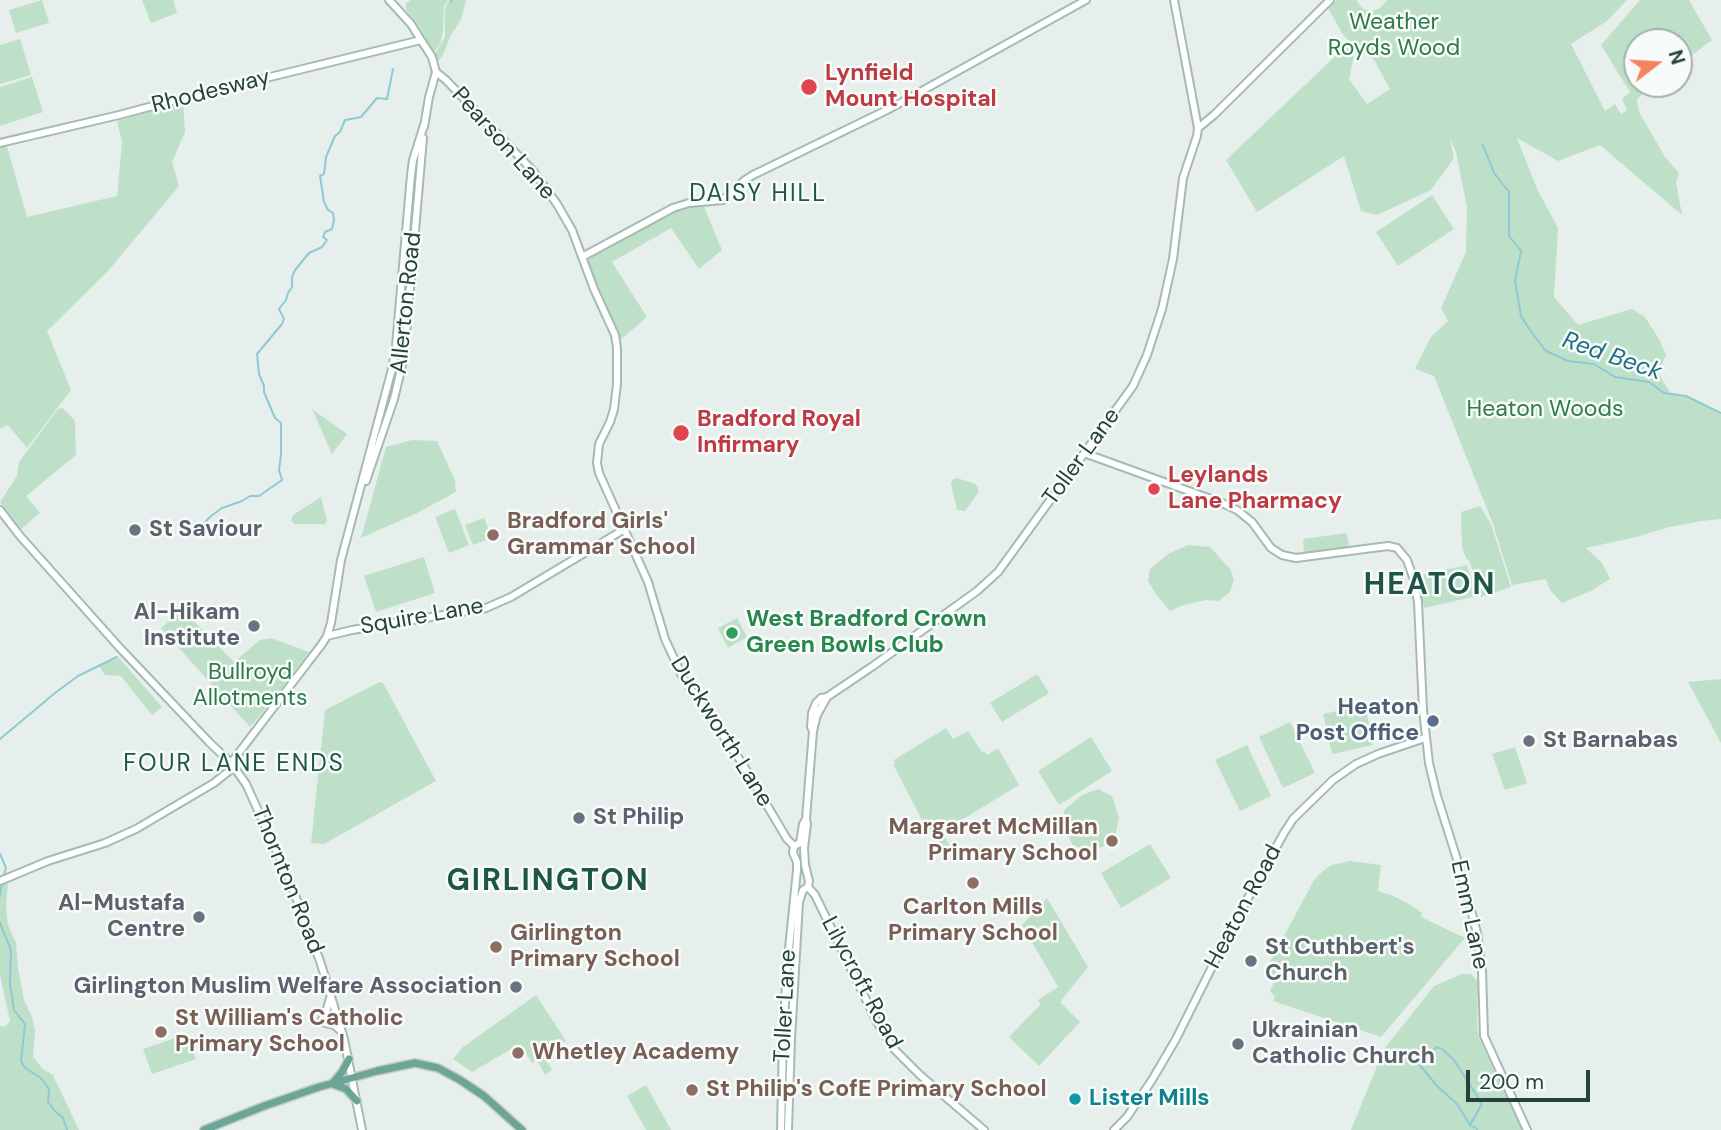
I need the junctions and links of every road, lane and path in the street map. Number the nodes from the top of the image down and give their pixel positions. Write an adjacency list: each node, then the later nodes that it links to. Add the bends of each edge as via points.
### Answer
1 (389, 0): 5 (street)
2 (1086, 0): 9 (street, via 891,108 754,175 723,200 673,208)
3 (1174, 0): 7 (street)
4 (1331, 0): 7 (street)
5 (421, 40): 6 (street); 8 (street, Rhodesway)
6 (436, 72): 9 (street, Pearson Lane, via 550,193); 13 (street, Allerton Road, via 424,125 404,357 341,560)
7 (1198, 128): 10 (street, Toller Lane, via 1182,178 1173,259 1147,355 1133,386)
8 (0, 143)
9 (582, 257): 12 (street, Duckworth Lane, via 615,335 614,409 599,444 597,463)
10 (1084, 453): 14 (street, Emm Lane, via 1237,510 1270,548 1286,557 1397,548 1407,561 1418,602); 16 (street, Toller Lane, via 991,579 827,698 814,720 806,819)
11 (0, 510): 15 (street, Thornton Road, via 137,667)
12 (624, 530): 13 (street, Squire Lane, via 486,608); 16 (street, Duckworth Lane, via 683,678 787,839)
13 (327, 635): 15 (street, Allerton Road)
14 (1425, 738): 37 (street, Heaton Road, via 1356,764 1293,819 1176,1039); 38 (street, Emm Lane, via 1481,953 1485,1039)
15 (232, 765): 17 (street, Allerton Road, via 214,783 136,830); 23 (street, Thornton Road, via 246,784 287,874)
16 (799, 846): 18 (street, Toller Lane, via 793,853); 19 (street, Toller Lane, via 809,881)
17 (2, 880)
18 (796, 883): 19 (street); 20 (street, Toller Lane)
19 (805, 888): 20 (street, Toller Lane); 36 (street, Lilycroft Road, via 813,892 894,1049)
20 (795, 920): 21 (street, Toller Lane); 22 (street, Toller Lane)
21 (796, 967): 22 (street); 24 (street, Toller Lane)
22 (787, 968): 24 (street, Toller Lane)
23 (331, 994): 25 (street, Thornton Road); 25 (street, via 321,1021)
24 (789, 1009): 26 (street, Toller Lane)
25 (342, 1032): 27 (street, Thornton Road)
26 (787, 1038): 34 (street, Toller Lane); 35 (street, Toller Lane)
27 (349, 1059): 28 (street, Thornton Road); 29 (main road)
28 (353, 1078): 29 (main road); 30 (street, Thornton Road); 33 (main road, via 415,1063 438,1068 484,1096)
29 (332, 1084): 30 (main road, via 346,1088); 31 (main road)
30 (357, 1101): 32 (street, Thornton Road)
31 (204, 1130)
32 (362, 1130)
33 (522, 1130)
34 (781, 1130)
35 (788, 1130)
36 (984, 1130)
37 (1114, 1130)
38 (1527, 1130)

